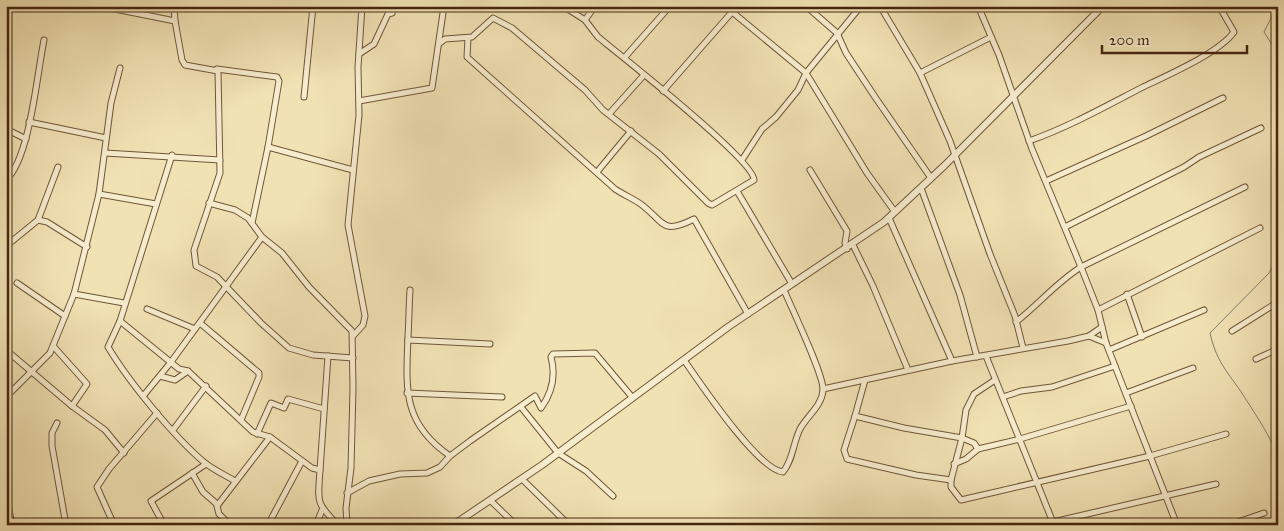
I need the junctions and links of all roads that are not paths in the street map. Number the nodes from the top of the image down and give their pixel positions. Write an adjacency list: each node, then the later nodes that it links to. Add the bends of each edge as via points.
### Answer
1 (100, 6): 19 (street)
2 (174, 6): 19 (street)
3 (313, 6): 36 (street)
4 (362, 6): 27 (street)
5 (444, 6): 26 (street)
6 (563, 6): 18 (street)
7 (595, 6): 18 (street)
8 (670, 6): 28 (street)
9 (725, 6): 16 (street)
10 (806, 6): 20 (street)
11 (861, 6): 20 (street)
12 (880, 6): 32 (street)
13 (978, 6): 22 (street)
14 (1219, 6): 46 (street, via 1234,32 1206,54 1176,73)
15 (1101, 7): 35 (street)
16 (732, 12): 31 (street); 34 (street)
17 (392, 13): 27 (street, via 388,14 374,44)
18 (585, 20): 28 (street, via 598,36)
19 (175, 21): 30 (street, via 185,65)
20 (837, 33): 31 (street); 57 (street, via 874,97)
21 (6, 34): 24 (street)
22 (991, 37): 32 (street); 35 (street)
23 (468, 38): 26 (street, via 445,39); 39 (street, via 477,34 488,21 497,20 519,33 540,54 555,63); 56 (street, via 467,57)
24 (6, 40)
25 (44, 40): 40 (street)
26 (440, 43): 38 (street, via 432,88)
27 (359, 54): 38 (street)
28 (625, 57): 33 (street)
29 (120, 68): 44 (street)
30 (217, 69): 47 (street, via 277,77); 51 (street)
31 (806, 73): 52 (street, via 798,90 762,129); 66 (street, via 867,173)
32 (920, 73): 49 (street)
33 (644, 75): 34 (street); 39 (street)
34 (663, 91): 52 (street)
35 (1014, 94): 46 (street); 49 (street)
36 (304, 97)
37 (1223, 98): 59 (street)
38 (358, 101): 54 (street)
39 (609, 114): 43 (street)
40 (29, 122): 44 (street); 45 (street)
41 (1261, 128): 70 (street)
42 (6, 129): 45 (street)
43 (631, 131): 56 (street); 62 (street, via 708,203 712,205)
44 (106, 138): 48 (street)
45 (26, 139): 58 (street)
46 (1029, 141): 59 (street)
47 (268, 147): 54 (street); 69 (street)
48 (105, 153): 50 (street); 63 (street)
49 (955, 154): 57 (street); 92 (street)
50 (172, 155): 51 (street); 65 (street)
51 (220, 160): 64 (street, via 220,173)
52 (742, 160): 62 (street, via 754,178)
53 (58, 167): 68 (street)
54 (353, 170): 97 (street, via 348,225 365,316 363,325)
55 (810, 170): 75 (street, via 848,231 845,243)
56 (597, 172): 89 (street, via 657,221 674,228 694,219)
57 (931, 178): 61 (street)
58 (6, 180)
59 (1046, 181): 70 (street)
60 (1245, 187): 76 (street)
61 (920, 188): 66 (street); 110 (street, via 960,295)
62 (737, 191): 78 (street)
63 (99, 194): 65 (street); 74 (street)
64 (210, 203): 69 (street, via 242,214); 79 (street, via 194,250 196,266)
65 (156, 204): 85 (street)
66 (895, 212): 67 (street)
67 (889, 218): 75 (street); 114 (street)
68 (38, 220): 73 (street); 74 (street, via 47,222)
69 (252, 223): 72 (street)
70 (1066, 227): 76 (street)
71 (1260, 228): 83 (street)
72 (262, 237): 79 (street); 97 (street, via 282,253 309,287 349,326)
73 (6, 246)
74 (87, 247): 82 (street)
75 (850, 247): 78 (street); 118 (street, via 873,286)
76 (1081, 267): 87 (street); 92 (street, via 1056,284 1042,301)
77 (17, 283): 90 (street)
78 (792, 284): 81 (street)
79 (227, 286): 93 (street); 108 (street, via 289,348)
80 (410, 290): 100 (street)
81 (784, 290): 89 (street); 125 (street)
82 (74, 294): 85 (street); 90 (street)
83 (1127, 294): 87 (street); 99 (street)
84 (1278, 302): 96 (street)
85 (124, 303): 91 (street)
86 (147, 309): 95 (street)
87 (1098, 310): 94 (street)
88 (1204, 310): 99 (street)
89 (748, 314): 113 (street)
90 (65, 316): 103 (street)
91 (120, 321): 115 (street); 128 (street, via 108,347)
92 (1016, 322): 104 (street)
93 (200, 323): 95 (street); 139 (street, via 259,373)
94 (1102, 327): 98 (street); 101 (street)
95 (195, 329): 115 (street)
96 (1232, 331)
97 (353, 336): 111 (street)
98 (1089, 336): 101 (street); 104 (street)
99 (1142, 337): 106 (street)
100 (408, 340): 102 (street); 126 (street)
101 (1106, 343): 106 (street)
102 (490, 344)
103 (54, 347): 120 (street); 133 (street, via 87,384)
104 (1023, 348): 109 (street)
105 (6, 350): 120 (street)
106 (1109, 350): 116 (street)
107 (1278, 350): 112 (street)
108 (328, 356): 111 (street); 136 (street)
109 (986, 356): 110 (street); 123 (street)
110 (977, 357): 114 (street)
111 (353, 358): 162 (street, via 351,460)
112 (1256, 359)
113 (684, 360): 125 (street, via 760,458 778,471 783,472 788,467 800,429 817,406); 131 (street)
114 (952, 361): 118 (street)
115 (171, 362): 119 (street); 121 (street)
116 (1115, 366): 127 (street); 132 (street, via 1052,387)
117 (1193, 368): 127 (street)
118 (908, 370): 122 (street)
119 (188, 371): 121 (street, via 175,380); 124 (street)
120 (33, 372): 129 (street); 133 (street)
121 (160, 376): 128 (street)
122 (865, 380): 125 (street); 138 (street)
123 (995, 380): 132 (street); 145 (street, via 968,401)
124 (206, 386): 139 (street); 141 (street)
125 (823, 389)
126 (407, 393): 130 (street); 150 (street, via 414,418 433,444)
127 (1126, 393): 134 (street)
128 (144, 395): 137 (street)
129 (6, 397)
130 (502, 397)
131 (632, 397): 135 (street, via 595,354 554,354 551,357 554,369 550,396 541,408 535,396); 149 (street)
132 (1003, 398): 146 (street)
133 (72, 406): 148 (street, via 105,430)
134 (1131, 406): 146 (street); 151 (street)
135 (521, 407): 149 (street); 150 (street)
136 (324, 409): 142 (street, via 288,399 284,408 271,403); 155 (street)
137 (158, 413): 141 (street); 148 (street)
138 (855, 416): 145 (street); 158 (street, via 844,450 847,459)
139 (241, 420): 142 (street)
140 (57, 423): 173 (street, via 52,433 52,446)
141 (173, 430): 153 (street)
142 (258, 434): 144 (street)
143 (1226, 434): 151 (street)
144 (270, 437): 152 (street); 159 (street, via 251,465)
145 (962, 438): 147 (street, via 974,443); 154 (street)
146 (1020, 439): 147 (street); 160 (street)
147 (978, 449): 154 (street)
148 (124, 453): 174 (street, via 97,487)
149 (558, 453): 157 (street); 164 (street, via 586,471)
150 (450, 456): 162 (street, via 440,467 428,473 400,474 369,481)
151 (1150, 456): 160 (street); 165 (street)
152 (302, 461): 155 (street); 177 (street)
153 (206, 464): 156 (street); 159 (street)
154 (954, 464): 158 (street)
155 (320, 470): 168 (street, via 318,494)
156 (192, 473): 167 (street, via 203,492); 175 (street, via 151,501)
157 (522, 479): 166 (street); 183 (street)
158 (951, 480): 160 (street, via 951,487 962,500)
159 (235, 481): 167 (street)
160 (1036, 481): 171 (street)
161 (1216, 484): 165 (street)
162 (347, 493): 180 (street)
163 (6, 495): 172 (street)
164 (613, 496)
165 (1166, 498): 171 (street); 185 (street)
166 (491, 501): 181 (street); 182 (street)
167 (218, 505): 176 (street, via 219,514)
168 (322, 510): 178 (street); 179 (street)
169 (1264, 514): 170 (street)
170 (1250, 518): 186 (street); 187 (street)
171 (1053, 524): 184 (street)
172 (12, 525)
173 (66, 525)
174 (114, 525)
175 (164, 525)
176 (230, 525)
177 (268, 525)
178 (316, 525)
179 (338, 525)
180 (347, 525)
181 (453, 525)
182 (516, 525)
183 (569, 525)
184 (1040, 525)
185 (1177, 525)
186 (1229, 525)
187 (1252, 525)

